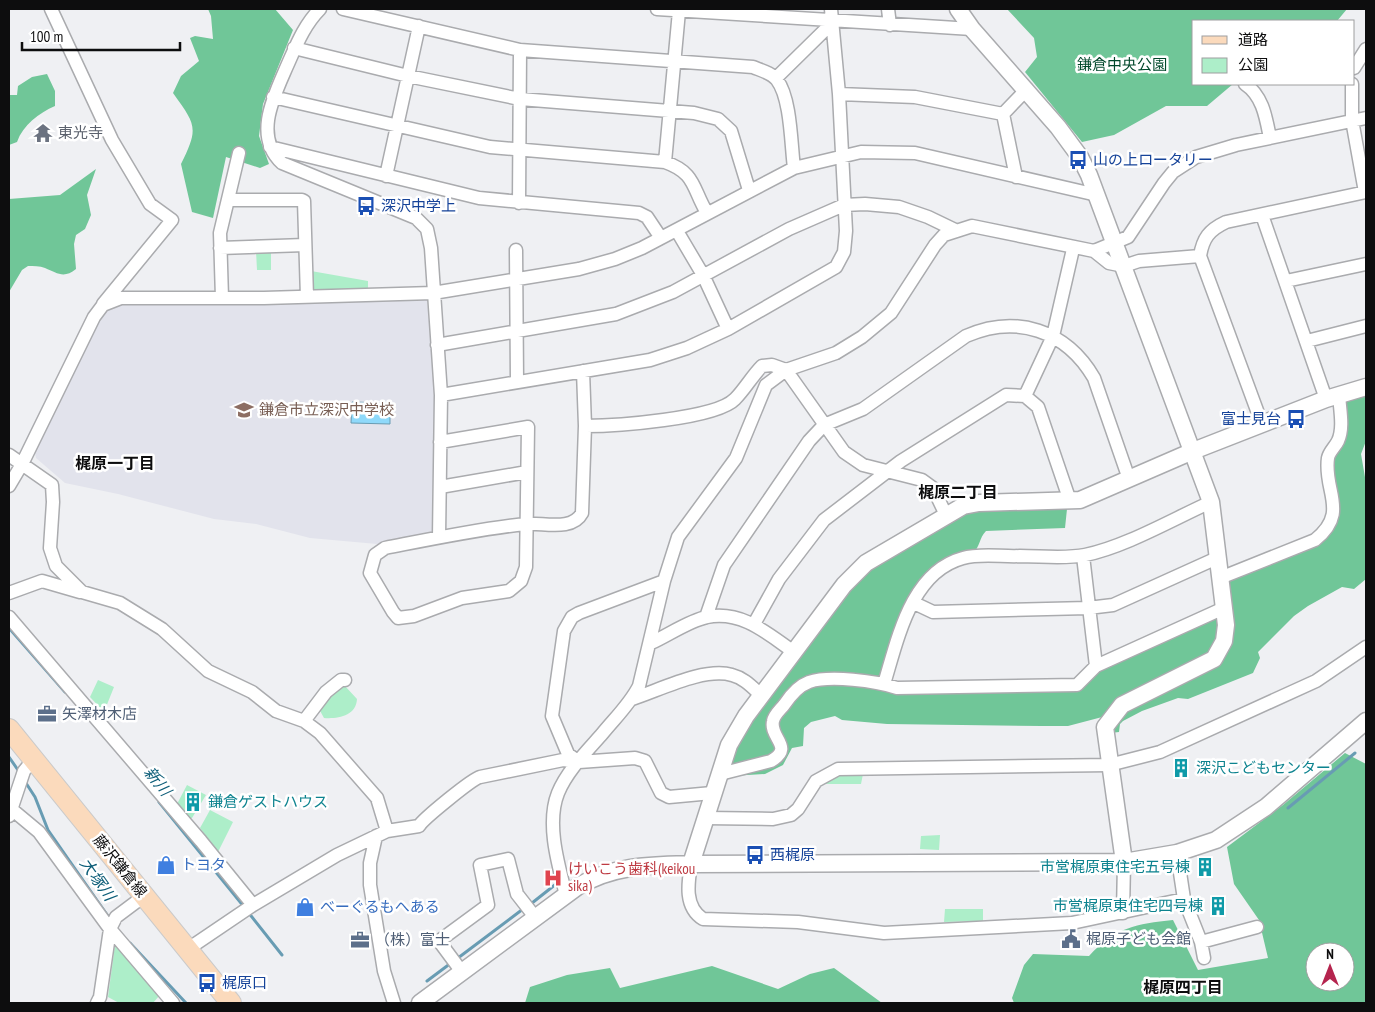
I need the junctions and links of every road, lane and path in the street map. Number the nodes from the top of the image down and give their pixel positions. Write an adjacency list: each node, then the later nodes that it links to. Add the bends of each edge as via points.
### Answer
1 (52, 9): 66 (street, via 115,146 150,204 172,220)
2 (320, 9): 13 (street)
3 (343, 9): 11 (street)
4 (657, 9): 8 (street)
5 (832, 9): 9 (street)
6 (888, 9): 10 (street)
7 (958, 9): 12 (street)
8 (679, 11): 9 (street); 16 (street)
9 (833, 22): 10 (street); 19 (street); 23 (street)
10 (890, 25): 12 (street)
11 (420, 26): 15 (street); 18 (street)
12 (972, 30): 22 (street)
13 (294, 48): 18 (street); 24 (street)
14 (1366, 49): 17 (street)
15 (520, 50): 16 (street); 25 (street)
16 (675, 61): 19 (street, via 753,67); 26 (street)
17 (1355, 66)
18 (408, 76): 25 (street); 30 (street)
19 (776, 78): 37 (street, via 786,105)
20 (1245, 85): 31 (street, via 1263,106)
21 (1352, 85): 29 (street)
22 (1026, 89): 27 (street); 42 (street, via 1080,158)
23 (839, 94): 27 (street, via 914,96); 35 (street)
24 (274, 97): 30 (street); 32 (street, via 268,118)
25 (520, 99): 26 (street); 33 (street)
26 (671, 112): 36 (street); 40 (street, via 718,119 731,131)
27 (1003, 114): 39 (street)
28 (1366, 118): 29 (street)
29 (1352, 120): 31 (street); 41 (street)
30 (398, 126): 33 (street); 38 (street)
31 (1270, 138): 51 (street, via 1207,152 1184,164 1173,172 1154,196 1128,237)
32 (270, 147): 38 (street); 63 (street, via 274,156 295,170 416,218 427,229 430,238)
33 (520, 151): 36 (street); 44 (street)
34 (239, 153): 43 (street)
35 (842, 155): 37 (street); 39 (street, via 883,151 915,153); 45 (street)
36 (665, 162): 46 (street, via 679,167 691,177)
37 (794, 168): 40 (street)
38 (386, 176): 44 (street, via 479,198)
39 (1016, 177): 42 (street)
40 (750, 190): 46 (street)
41 (1366, 192): 47 (street)
42 (1097, 195): 51 (street)
43 (228, 200): 52 (street, via 302,200); 53 (street)
44 (519, 203): 50 (street, via 639,213 647,217)
45 (844, 205): 48 (street, via 898,207); 60 (street, via 789,229); 68 (street, via 844,252 836,267)
46 (707, 213): 49 (street)
47 (1262, 215): 57 (street, via 1215,227 1205,237); 62 (street)
48 (955, 230): 54 (street, via 972,226); 73 (street, via 944,235 935,245 891,313 836,353)
49 (677, 231): 50 (street); 60 (street)
50 (661, 238): 61 (street, via 615,259)
51 (1115, 244): 56 (street); 59 (street)
52 (305, 245): 53 (street); 64 (street)
53 (220, 248): 65 (street)
54 (1073, 248): 56 (street); 70 (street)
55 (516, 250): 61 (street)
56 (1094, 251): 59 (street, via 1108,263)
57 (1200, 256): 59 (street); 80 (street)
58 (1366, 264): 62 (street)
59 (1124, 266): 84 (street)
60 (703, 274): 68 (street); 69 (street, via 673,292 616,314)
61 (516, 280): 63 (street); 69 (street)
62 (1286, 281): 71 (street)
63 (432, 293): 64 (street); 72 (street)
64 (308, 296): 65 (street)
65 (222, 298): 66 (street, via 127,297)
66 (103, 305): 86 (street, via 94,317)
67 (1366, 326): 71 (street)
68 (728, 329): 74 (street, via 687,348 650,360)
69 (517, 332): 72 (street); 75 (street)
70 (1054, 336): 78 (street); 81 (street, via 1021,326 1002,325 978,331 966,336 863,410); 89 (street, via 1081,358 1094,378)
71 (1307, 341): 79 (street)
72 (437, 345): 77 (street)
73 (786, 370): 81 (street); 82 (street, via 772,365 762,366 735,400 720,409); 100 (street, via 766,385 736,458 678,536)
74 (583, 371): 75 (street); 82 (street)
75 (517, 381): 77 (street)
76 (1366, 387): 79 (street)
77 (441, 395): 83 (street)
78 (1025, 396): 88 (street, via 1006,395); 92 (street, via 1038,407)
79 (1332, 397): 80 (street); 99 (street, via 1341,429 1338,441 1328,456 1334,502 1333,516 1326,531 1315,540)
80 (1262, 424): 84 (street)
81 (824, 425): 88 (street, via 844,452 864,465); 107 (street, via 809,441 724,565)
82 (585, 426): 95 (street, via 580,517 572,523)
83 (440, 442): 87 (street, via 528,428); 91 (street)
84 (1193, 451): 89 (street); 93 (street)
85 (9, 455): 86 (street)
86 (22, 464): 90 (street); 101 (street, via 52,485 52,557 56,566)
87 (527, 472): 91 (street); 95 (street)
88 (886, 472): 94 (street, via 922,480 933,488); 108 (street, via 824,520 779,579)
89 (1129, 479): 92 (street)
90 (9, 486)
91 (440, 487): 96 (street)
92 (1070, 502): 94 (street, via 979,503)
93 (1211, 502): 97 (street, via 1104,550); 98 (street)
94 (946, 515): 111 (street, via 866,563 844,585)
95 (527, 524): 96 (street); 96 (street, via 526,567 515,587 502,593 450,601 414,616 398,618 370,573 375,555 385,548)
96 (439, 537)
97 (1083, 556): 103 (street, via 965,557 936,571); 104 (street)
98 (1217, 558): 99 (street); 104 (street, via 1113,605)
99 (1220, 578): 105 (street)
100 (664, 581): 109 (street); 121 (street, via 579,613 567,624 552,716 568,754)
101 (82, 592): 102 (street, via 42,581); 117 (street, via 120,603 162,628 208,671 252,692 276,712)
102 (9, 593)
103 (914, 603): 104 (street, via 933,612); 114 (street, via 900,630)
104 (1088, 608): 112 (street)
105 (1224, 608): 112 (street); 122 (street, via 1224,641 1214,659 1122,705 1105,727)
106 (9, 617): 134 (street)
107 (706, 617): 108 (street, via 731,617); 109 (street)
108 (754, 624): 111 (street)
109 (651, 643): 116 (street)
110 (1366, 647): 122 (street, via 1316,680 1160,752)
111 (794, 652): 115 (street)
112 (1096, 666): 114 (street, via 1077,685 897,688)
113 (344, 680): 117 (street, via 326,692)
114 (884, 684): 123 (street, via 825,679 808,683 793,693 774,718 774,730 781,747 777,758)
115 (761, 695): 116 (street, via 734,675 713,673); 123 (street, via 729,745)
116 (632, 699): 121 (street)
117 (304, 721): 127 (street, via 327,739 377,798)
118 (1366, 721): 128 (street, via 1266,808 1216,840)
119 (9, 728): 120 (main road, 藤沢鎌倉線)
120 (34, 759): 125 (street, via 24,771); 132 (main road, 藤沢鎌倉線)
121 (579, 762): 124 (street, via 635,758 645,761 661,793 669,797); 127 (street, via 563,760 480,776 424,818 419,826); 131 (street, via 559,791 554,814 555,839)
122 (1109, 765): 126 (street, via 838,769 816,781 791,815 773,819); 129 (street)
123 (720, 774): 124 (street)
124 (712, 793): 126 (street)
125 (10, 811): 138 (street, via 39,832)
126 (705, 818): 130 (street)
127 (381, 834): 134 (street, via 337,855); 146 (street, via 370,863 370,885 384,971)
128 (1177, 853): 129 (street); 133 (street)
129 (1124, 862): 130 (street); 135 (street)
130 (691, 864): 131 (street, via 645,865 618,870 586,882); 135 (street, via 690,907 698,916 708,920 798,922 884,933 1072,923)
131 (566, 894): 136 (street)
132 (144, 896): 138 (street, via 116,917); 140 (main road, 藤沢鎌倉線)
133 (1184, 899): 135 (street); 139 (street)
134 (253, 905): 140 (street)
135 (1122, 913)
136 (535, 917): 142 (street); 142 (street, via 517,894 508,859 480,865 488,905 439,941)
137 (1257, 927): 139 (street)
138 (110, 929): 143 (street); 144 (street)
139 (1201, 942): 141 (street)
140 (188, 949): 145 (main road, 藤沢鎌倉線)
141 (1204, 958)
142 (462, 972): 147 (street)
143 (103, 1001)
144 (173, 1003)
145 (230, 1003)
146 (394, 1003)
147 (420, 1003)

